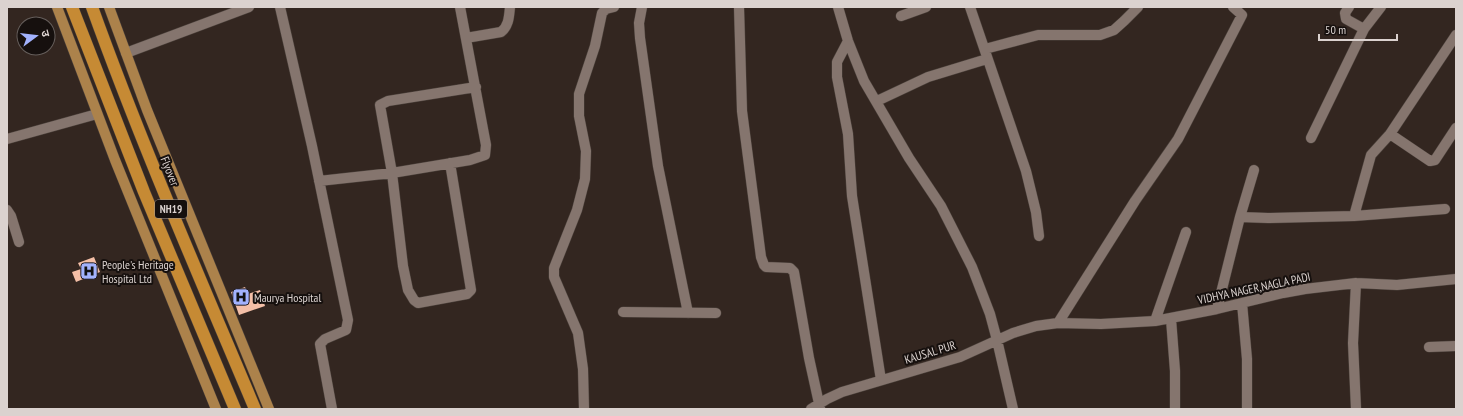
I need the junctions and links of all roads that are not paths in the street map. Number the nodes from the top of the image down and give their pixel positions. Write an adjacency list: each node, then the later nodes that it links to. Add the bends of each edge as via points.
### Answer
1 (57, 7): 29 (main road)
2 (72, 7): 61 (highway, NH19, via 144,192)
3 (92, 7): 62 (highway, Flyover / NH19, via 162,187)
4 (109, 7): 25 (main road)
5 (249, 7): 25 (street)
6 (281, 7): 37 (street)
7 (460, 7): 23 (street)
8 (510, 7): 23 (street, via 508,23 501,32)
9 (614, 7): 65 (street, via 606,9 602,14 580,94 579,116 586,151 585,179 577,210 554,268 554,278 578,333 583,369)
10 (642, 7): 50 (street, via 640,38 658,166)
11 (739, 7): 59 (street, via 742,111 761,257 766,267 790,268 794,272)
12 (838, 7): 24 (street)
13 (926, 7): 20 (street)
14 (970, 7): 26 (street)
15 (1138, 7): 26 (street, via 1114,30 1100,35 1038,35)
16 (1233, 7): 19 (street)
17 (1349, 7): 21 (street, via 1345,13 1346,19)
18 (1381, 7): 21 (street)
19 (1244, 11): 54 (street, via 1178,139 1135,201)
20 (901, 16)
21 (1364, 29): 32 (street)
22 (1456, 35): 31 (street)
23 (466, 38): 27 (street)
24 (848, 41): 28 (street, via 864,81); 58 (street, via 837,62 837,77 848,134 852,196)
25 (126, 53): 63 (main road)
26 (986, 54): 28 (street, via 920,80); 43 (street, via 1026,171)
27 (476, 87): 34 (street, via 486,152 483,156 470,160); 36 (street, via 381,104)
28 (877, 102): 55 (street, via 963,246)
29 (97, 114): 33 (street); 60 (main road)
30 (1456, 128): 31 (street, via 1433,161)
31 (1390, 134): 40 (street, via 1371,155)
32 (1311, 138)
33 (7, 139)
34 (450, 163): 36 (street); 36 (street, via 471,290 467,294 421,304 414,300 406,282)
35 (1254, 170): 41 (street)
36 (392, 173): 37 (street)
37 (319, 181): 64 (street, via 348,323 346,330 325,339 320,344)
38 (1445, 209): 40 (street)
39 (7, 210): 44 (street)
40 (1354, 216): 41 (street)
41 (1240, 217): 48 (street)
42 (1186, 232): 53 (street)
43 (1039, 236)
44 (19, 242)
45 (1456, 279): 46 (street, VIDHYA NAGER,NAGLA PADI, via 1403,284)
46 (1356, 284): 47 (street, VIDHYA NAGER,NAGLA PADI, via 1291,291); 69 (street, via 1353,343)
47 (1242, 303): 48 (street, VIDHYA NAGER,NAGLA PADI); 68 (street, via 1247,360)
48 (1217, 309): 52 (street, VIDHYA NAGER,NAGLA PADI)
49 (623, 312): 50 (street)
50 (688, 313): 51 (street)
51 (716, 313)
52 (1171, 319): 53 (street, VIDHYA NAGER,NAGLA PADI); 67 (street)
53 (1155, 320): 54 (street, VIDHYA NAGER,NAGLA PADI, via 1101,324)
54 (1058, 323): 55 (street, KAUSAL PUR, via 1023,329)
55 (997, 340): 58 (street, KAUSAL PUR, via 960,356); 66 (street)
56 (1456, 346): 57 (street)
57 (1428, 347)
58 (881, 380): 59 (street, KAUSAL PUR, via 842,392)
59 (817, 407)
60 (216, 409)
61 (235, 409)
62 (255, 409)
63 (269, 409)
64 (332, 409)
65 (584, 409)
66 (1013, 409)
67 (1175, 409)
68 (1247, 409)
69 (1356, 409)

